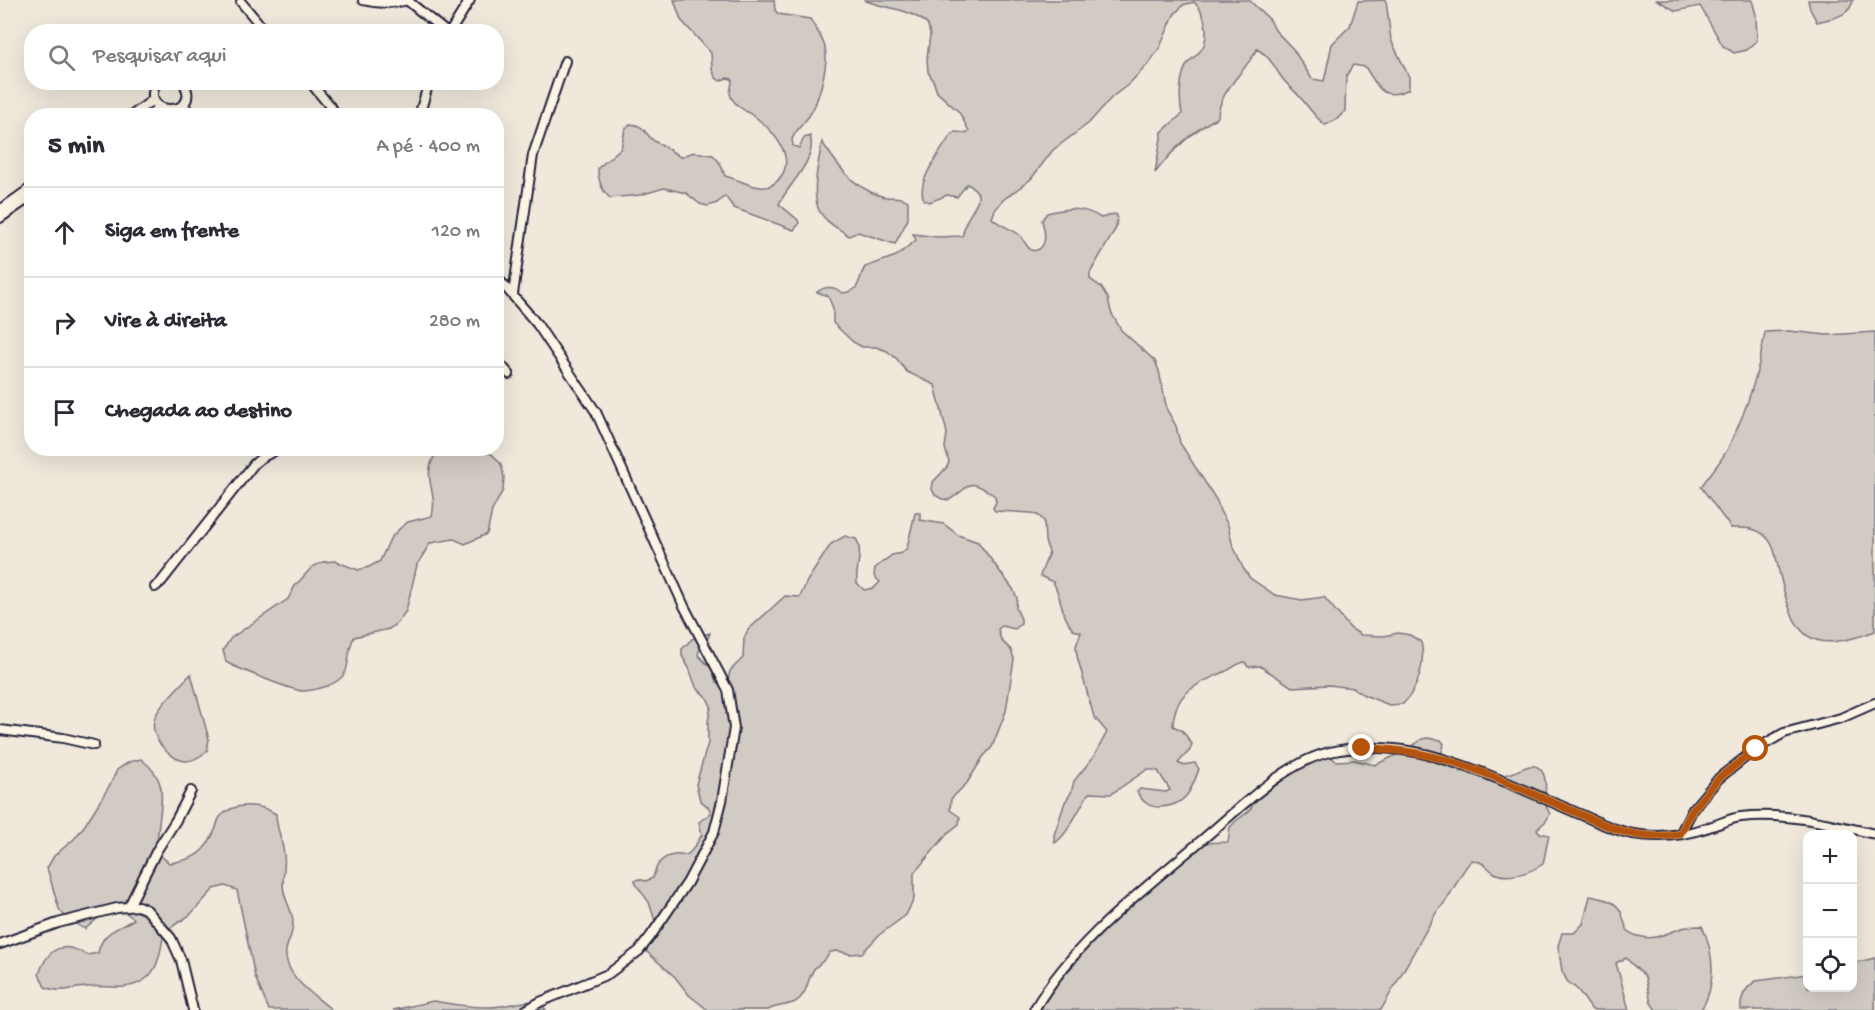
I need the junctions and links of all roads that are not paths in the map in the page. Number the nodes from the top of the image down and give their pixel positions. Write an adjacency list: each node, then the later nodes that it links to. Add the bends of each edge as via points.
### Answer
1 (363, 0): 2 (street, via 384,4)
2 (409, 0): 6 (street)
3 (470, 0): 7 (street)
4 (242, 2): 5 (street)
5 (257, 24)
6 (438, 24)
7 (454, 24)
8 (565, 61): 27 (street, via 533,155)
9 (153, 90): 13 (street)
10 (186, 90): 14 (street)
11 (317, 90): 20 (street)
12 (427, 90): 21 (street)
13 (157, 103): 15 (street); 16 (street); 17 (street)
14 (183, 104): 18 (street); 19 (street)
15 (147, 108)
16 (154, 108)
17 (167, 108)
18 (175, 108)
19 (186, 108)
20 (331, 108)
21 (421, 108)
22 (24, 193): 24 (street)
23 (24, 202): 25 (street)
24 (0, 210)
25 (0, 218)
26 (504, 284): 27 (street)
27 (513, 294): 41 (street, via 596,412 684,606 728,690 734,728 714,832 687,883 650,937 639,951 608,974)
28 (504, 368): 29 (street)
29 (509, 374)
30 (265, 456): 31 (street, via 254,464)
31 (155, 586)
32 (1875, 703): 36 (street, via 1841,718 1784,733 1756,749 1713,786 1693,809)
33 (0, 730): 34 (street)
34 (94, 745)
35 (191, 791): 38 (street)
36 (1680, 834): 37 (street, via 1738,817 1773,815); 42 (street, via 1664,838 1617,831 1440,758 1401,750 1362,748 1329,752 1279,777 1125,903 1062,969)
37 (1875, 834)
38 (129, 906): 39 (street, via 58,923); 40 (street, via 147,910 171,938 181,960)
39 (0, 945)
40 (193, 1010)
41 (526, 1010)
42 (1034, 1010)

